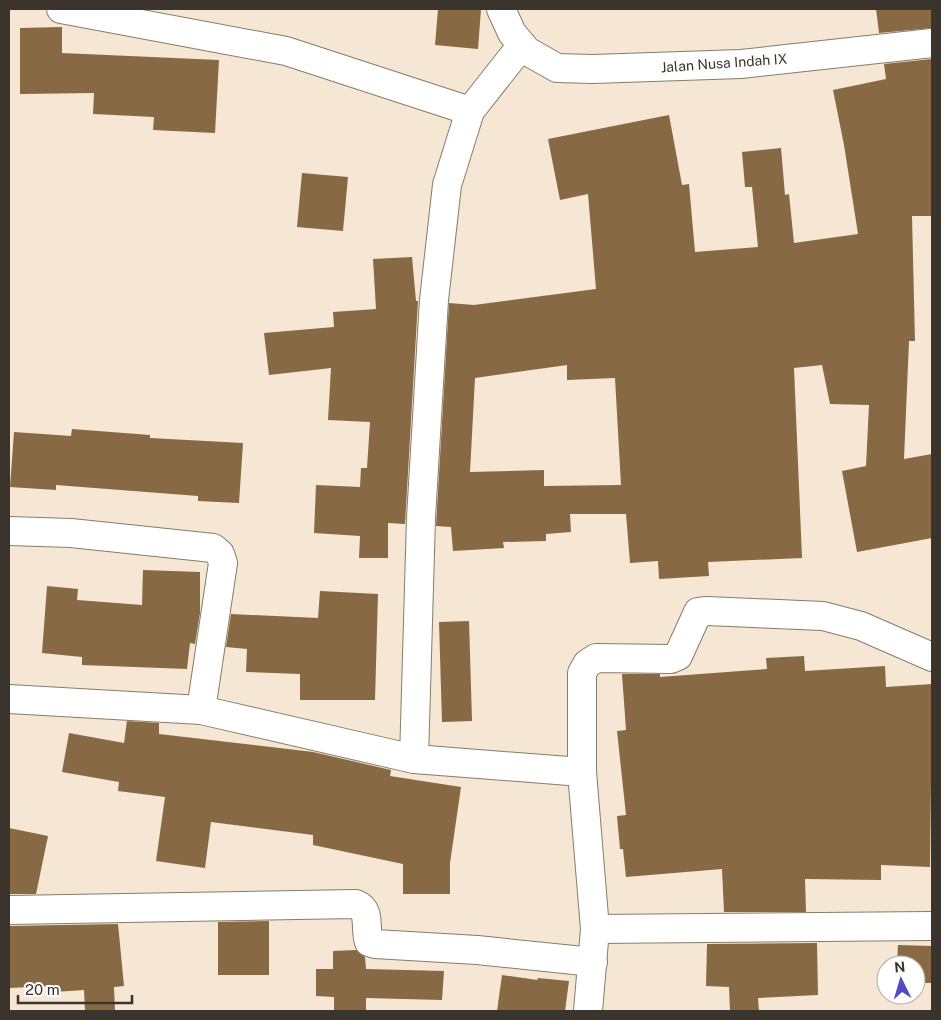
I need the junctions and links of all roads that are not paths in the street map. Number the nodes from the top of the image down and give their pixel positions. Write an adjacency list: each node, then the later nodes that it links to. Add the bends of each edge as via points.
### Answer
1 (61, 9): 5 (street, via 286,52)
2 (501, 9): 4 (street, via 512,33)
3 (932, 43): 4 (street, Jalan Nusa Indah IX, via 742,64 593,69 557,68)
4 (522, 45): 5 (street)
5 (470, 111): 10 (street, via 447,185 434,300)
6 (9, 530): 9 (street, via 71,532 213,548 220,554 223,563)
7 (932, 657): 11 (street, via 861,626 823,616 698,612 678,656 671,659 596,658 587,664 582,673)
8 (9, 699): 9 (street)
9 (201, 710): 10 (street)
10 (414, 759): 11 (street)
11 (582, 772): 14 (street)
12 (9, 910): 15 (street, via 356,904 366,911 367,936 369,942 376,944)
13 (932, 926): 14 (street)
14 (595, 929): 15 (street)
15 (592, 962): 16 (street)
16 (588, 1011)

